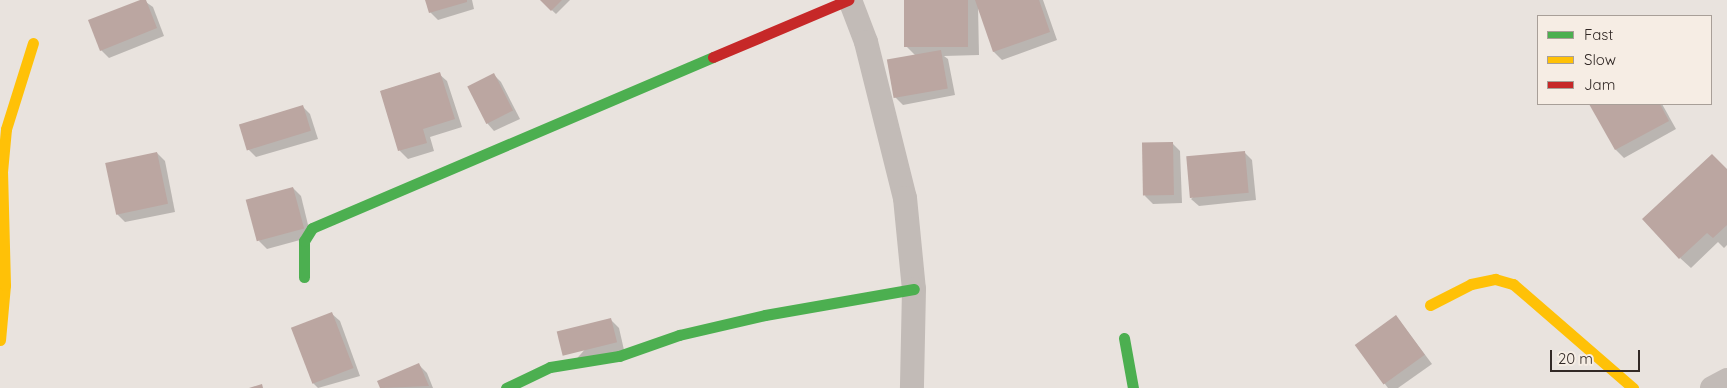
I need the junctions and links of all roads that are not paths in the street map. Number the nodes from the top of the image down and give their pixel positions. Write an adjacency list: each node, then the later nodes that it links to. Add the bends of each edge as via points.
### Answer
1 (849, 0): 3 (street, via 341,212 312,228 304,241); 4 (street, via 866,42 906,198)
2 (33, 43): 7 (street, via 6,129 2,172 4,285)
3 (304, 277)
4 (914, 289): 9 (street, via 766,314 679,335 620,356 550,367); 10 (street)
5 (1430, 305): 12 (street, via 1471,284 1495,279 1513,284)
6 (1124, 338): 11 (street)
7 (0, 340)
8 (1727, 380): 13 (street)
9 (506, 388)
10 (912, 388)
11 (1133, 388)
12 (1633, 388)
13 (1712, 388)

